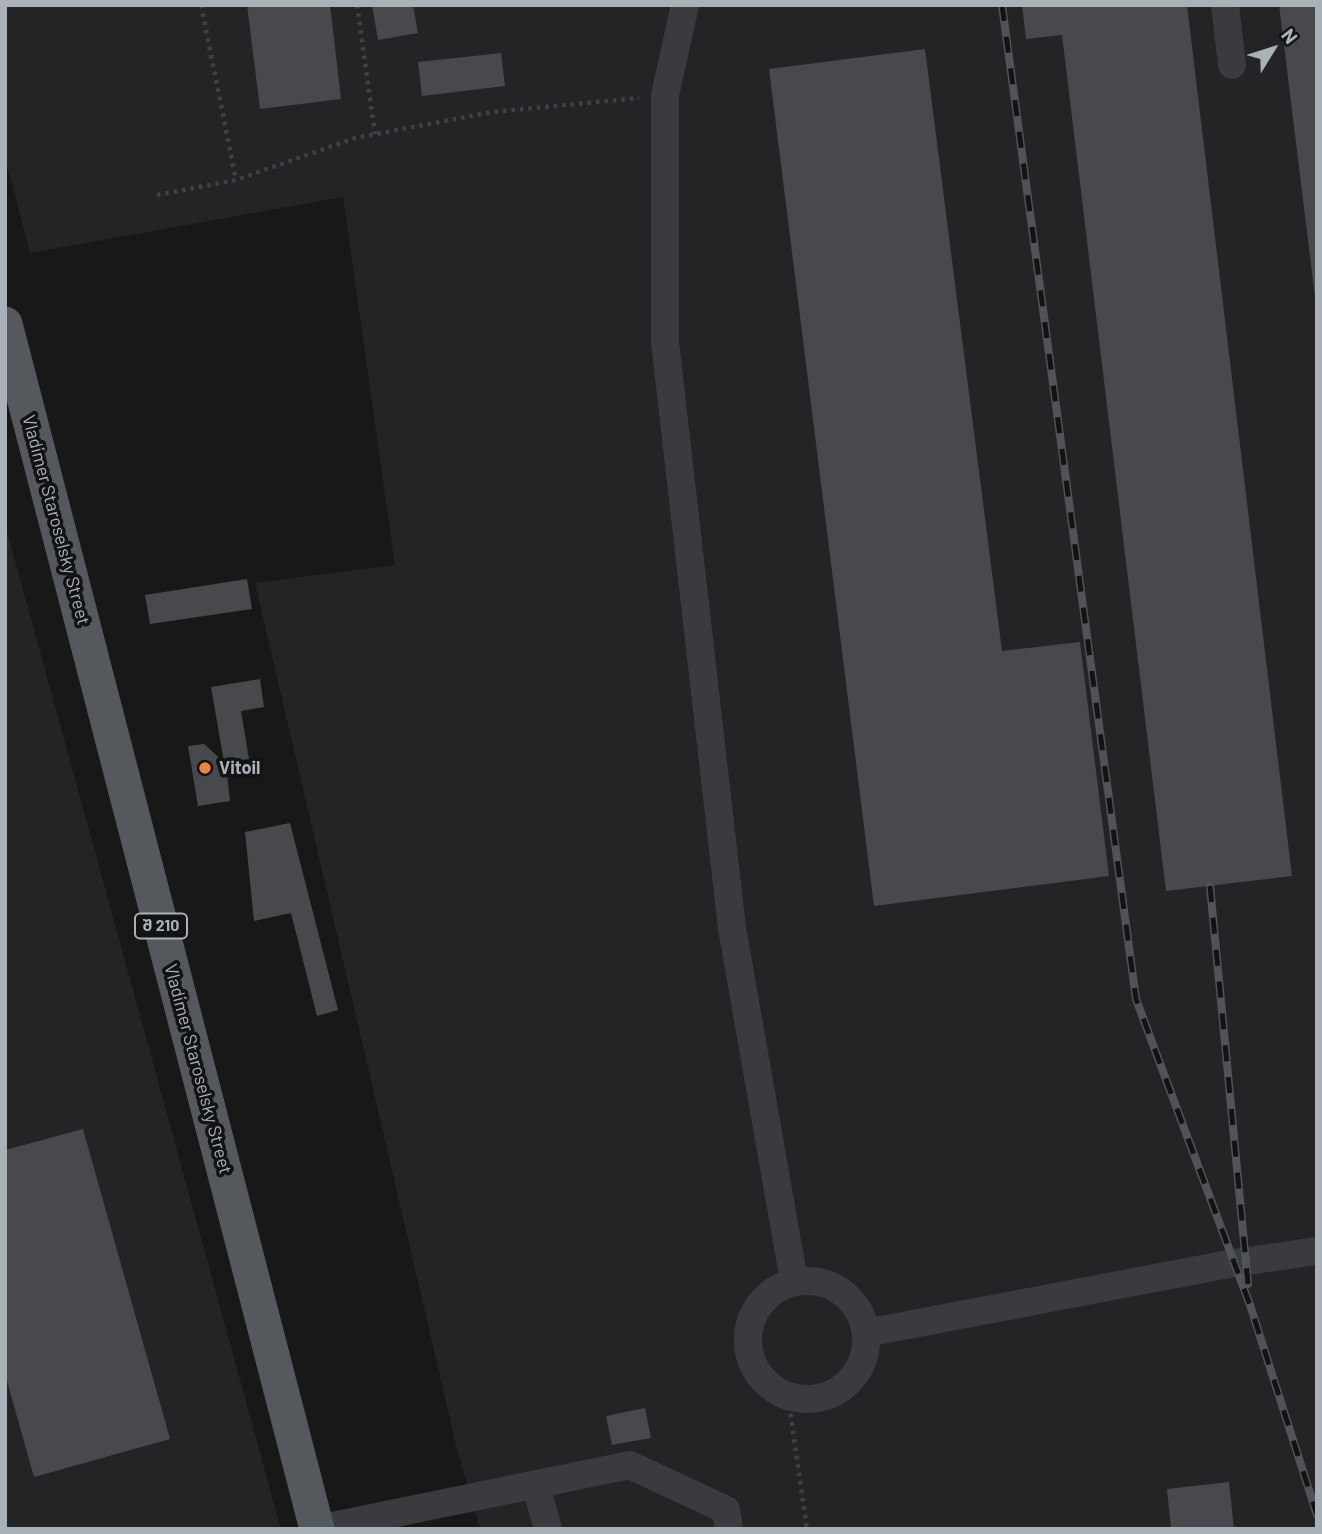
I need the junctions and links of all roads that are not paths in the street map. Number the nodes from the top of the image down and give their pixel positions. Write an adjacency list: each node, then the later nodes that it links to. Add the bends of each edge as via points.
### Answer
1 (685, 5): 6 (lane, via 665,95 665,342 732,928)
2 (1225, 5): 3 (lane)
3 (1232, 65)
4 (5, 324): 9 (main road, Vladimer Staroselsky Street / შ 210)
5 (1317, 1251): 7 (lane)
6 (794, 1281): 7 (lane, via 829,1284 843,1292 862,1317); 7 (lane, via 761,1301 751,1318 749,1356 771,1388 788,1397 812,1399 835,1393 859,1367)
7 (866, 1333)
8 (536, 1486): 9 (lane); 10 (lane); 11 (lane, via 631,1465 726,1510)
9 (317, 1529)
10 (548, 1529)
11 (729, 1529)

